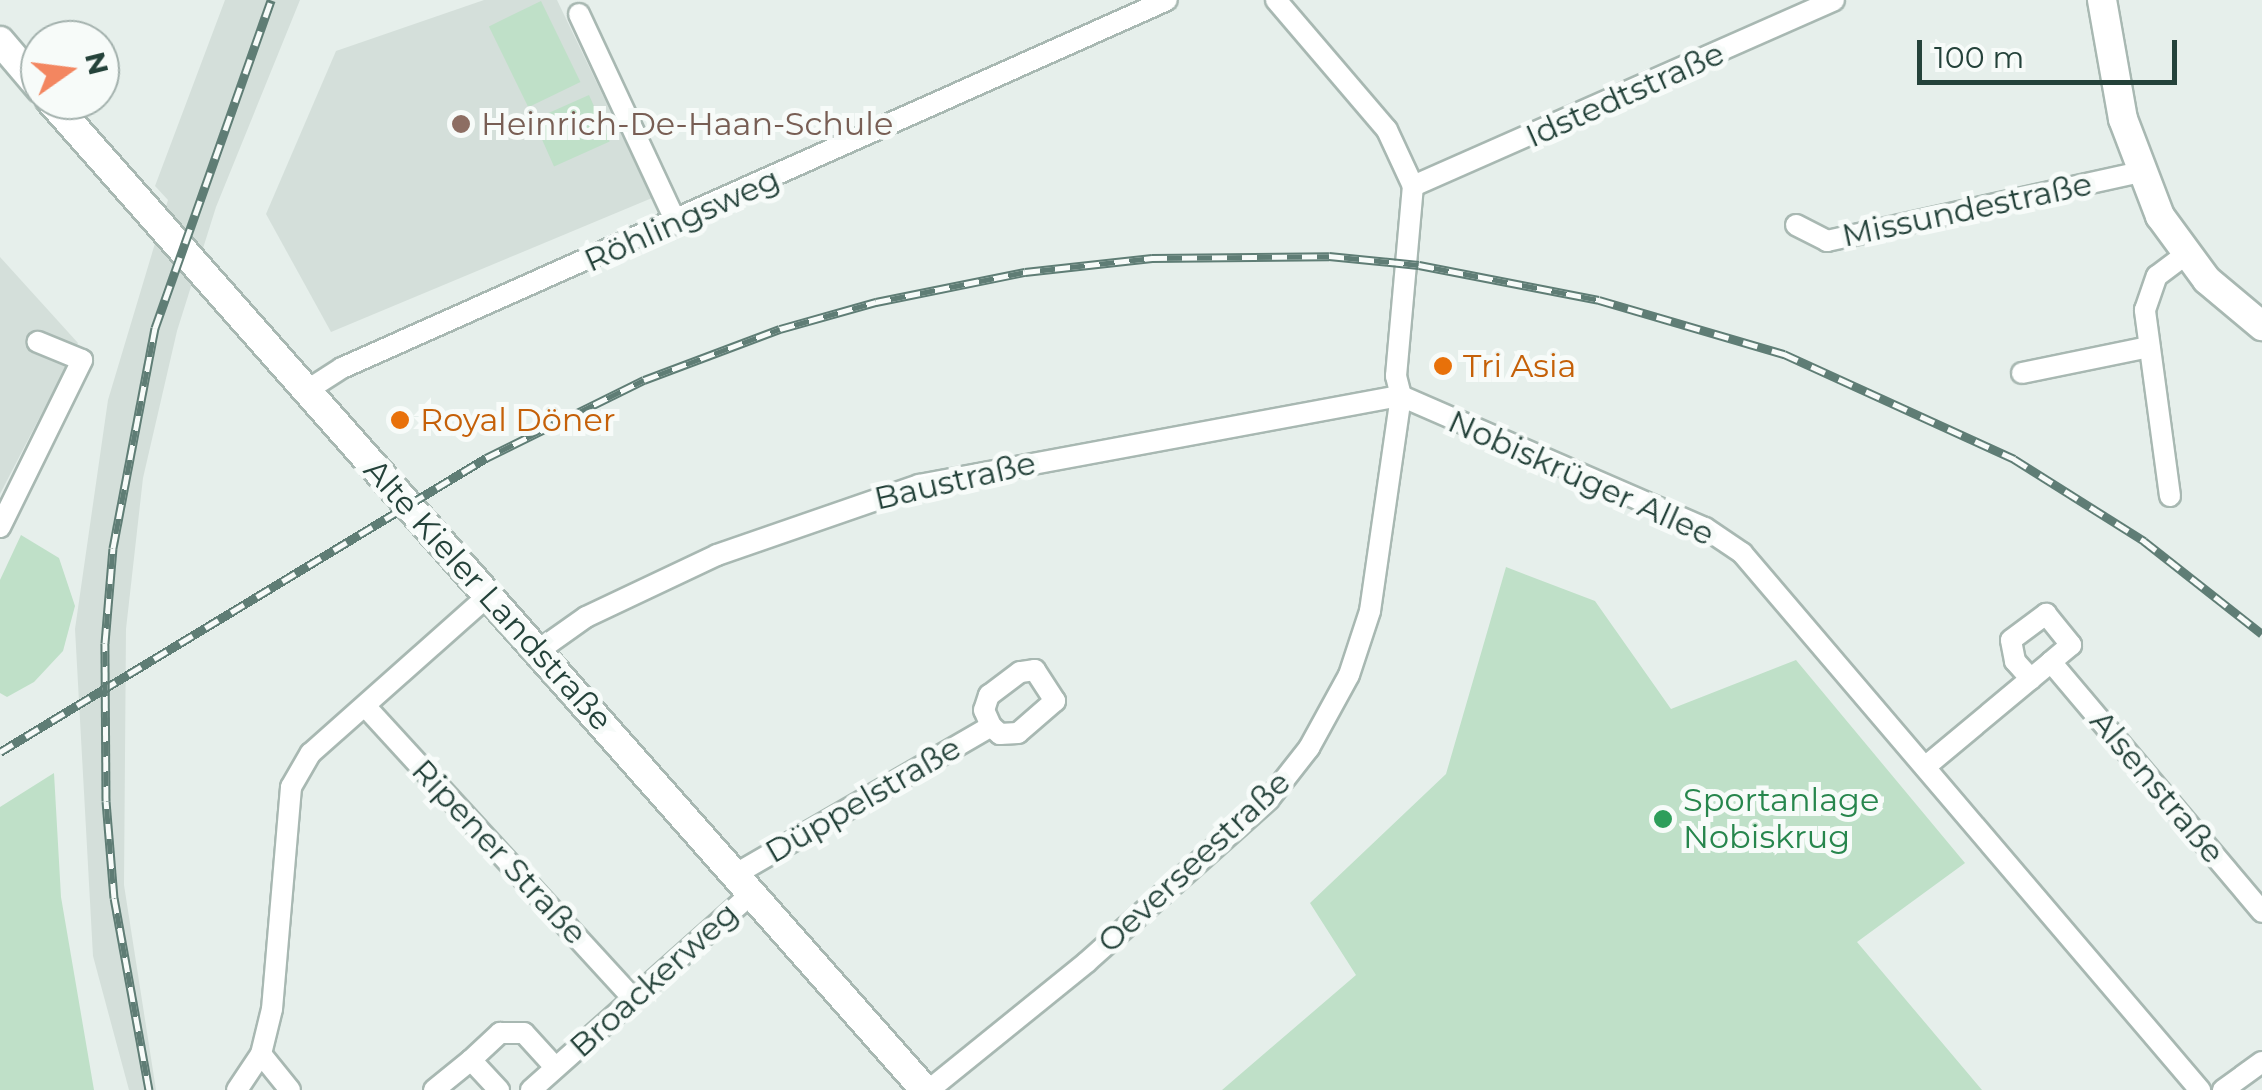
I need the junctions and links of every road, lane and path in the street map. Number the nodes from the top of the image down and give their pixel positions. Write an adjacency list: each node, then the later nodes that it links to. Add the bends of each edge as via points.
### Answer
1 (1168, 0): 11 (street, Röhlingsweg)
2 (1276, 0): 10 (street, via 1387,130)
3 (1834, 0): 10 (street, Idstedtstraße)
4 (2102, 0): 9 (street, via 2123,119)
5 (579, 14): 11 (street)
6 (0, 42): 7 (street)
7 (20, 65)
8 (68, 120): 18 (street, Alte Kieler Landstraße)
9 (2141, 172): 12 (street, Missundestraße, via 1827,240); 13 (street)
10 (1413, 186): 19 (street, via 1396,376)
11 (677, 224): 18 (street, Röhlingsweg, via 342,368)
12 (1796, 225)
13 (2185, 255): 14 (street); 16 (street, via 2146,292)
14 (2262, 326)
15 (38, 342): 21 (street, via 82,360)
16 (2150, 347): 17 (street); 20 (street)
17 (2022, 373)
18 (306, 391): 22 (street, Alte Kieler Landstraße)
19 (1401, 396): 23 (street, Baustraße, via 919,485 716,555 586,617); 28 (street, Nobiskrüger Allee, via 1705,528 1742,553); 41 (street, Oeverseestraße, via 1370,611 1349,676 1309,748 1269,799 1198,865)
20 (2170, 496)
21 (0, 527)
22 (488, 596): 23 (street, Alte Kieler Landstraße); 26 (street)
23 (538, 651): 29 (street, Alte Kieler Landstraße)
24 (2051, 662): 25 (street); 25 (street, via 2072,645 2046,614 2011,640 2014,661); 30 (street, Alsenstraße)
25 (2031, 679): 28 (street)
26 (365, 706): 31 (street, Ripener Straße); 32 (street, via 312,753 291,787 272,1008)
27 (991, 726): 29 (street, Düppelstraße)
28 (1925, 767): 42 (street, Nobiskrüger Allee)
29 (744, 883): 31 (street, Broackerweg); 41 (street, Alte Kieler Landstraße)
30 (2262, 912)
31 (633, 998): 35 (street, Broackerweg)
32 (260, 1054): 36 (street); 37 (street)
33 (471, 1060): 35 (street, Broackerweg, via 500,1033 524,1033); 38 (street, Broackerweg); 39 (street)
34 (2262, 1062): 43 (street)
35 (556, 1068): 40 (street, Broackerweg)
36 (237, 1090)
37 (290, 1090)
38 (434, 1090)
39 (499, 1090)
40 (531, 1090)
41 (927, 1090)
42 (2200, 1090)
43 (2223, 1090)

